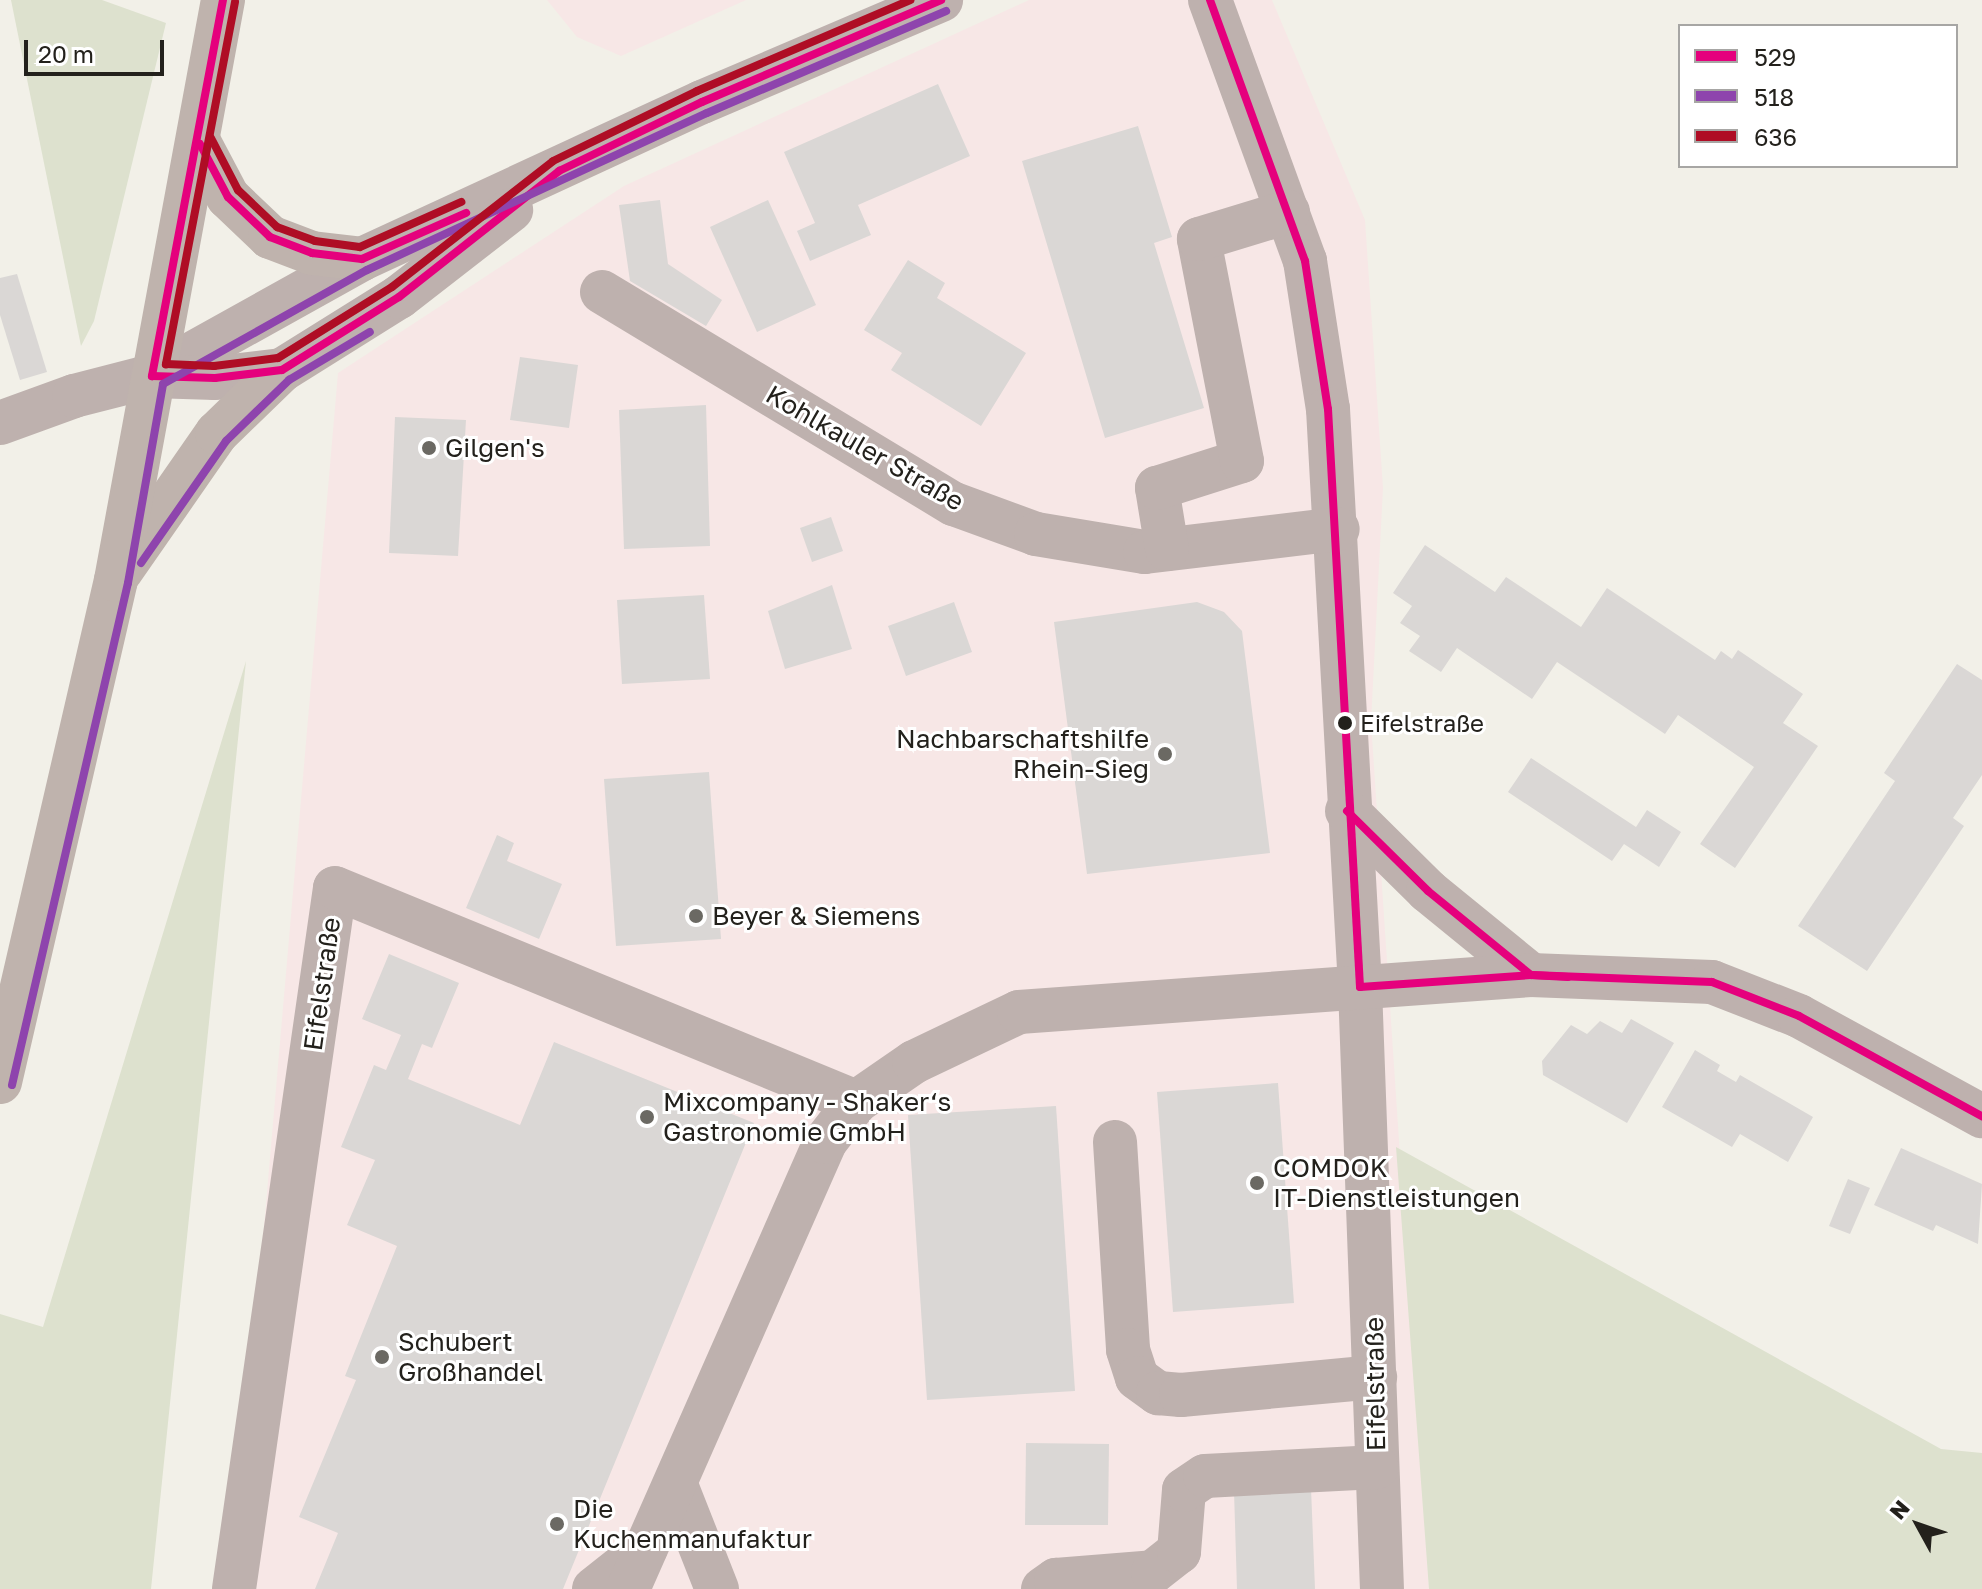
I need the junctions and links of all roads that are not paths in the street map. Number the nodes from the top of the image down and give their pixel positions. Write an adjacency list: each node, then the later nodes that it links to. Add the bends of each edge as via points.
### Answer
1 (223, 0): 4 (main road)
2 (941, 0): 5 (street, via 702,102)
3 (1210, 0): 6 (street, Eifelstraße)
4 (200, 144): 7 (main road, via 228,197 270,237 312,253); 10 (main road)
5 (559, 171): 7 (street); 9 (street, via 399,297)
6 (1288, 212): 12 (street, Eifelstraße, via 1307,276 1328,409); 13 (street, via 1199,239 1242,461 1157,488)
7 (362, 259): 10 (street)
8 (602, 292): 13 (street, Kohlkauler Straße, via 954,504 1036,534 1145,552)
9 (282, 370): 10 (street, via 215,378); 14 (main road, via 217,433)
10 (152, 376): 11 (street); 14 (main road)
11 (0, 423)
12 (1338, 529): 13 (street, Kohlkauler Straße); 15 (street, Eifelstraße)
13 (1167, 549)
14 (116, 580): 18 (main road)
15 (1347, 811): 16 (street, via 1428,891); 17 (street, Eifelstraße)
16 (1531, 975): 17 (street); 20 (street, via 1712,982 1799,1016)
17 (1360, 987): 19 (street, via 1019,1012 914,1062); 22 (street, Eifelstraße)
18 (0, 1082)
19 (856, 1102): 24 (street, via 825,1142); 26 (street, Eifelstraße, via 335,888)
20 (1982, 1116)
21 (1115, 1142): 22 (street, via 1128,1350 1137,1378 1158,1393 1181,1395)
22 (1375, 1377): 23 (street, Eifelstraße)
23 (1377, 1467): 30 (street, via 1205,1476 1184,1490 1179,1552 1153,1572 1056,1580); 31 (street, Eifelstraße)
24 (676, 1485): 25 (street); 29 (street)
25 (648, 1546): 27 (street); 28 (street)
26 (234, 1589)
27 (594, 1589)
28 (628, 1589)
29 (717, 1589)
30 (1043, 1589)
31 (1382, 1589)

